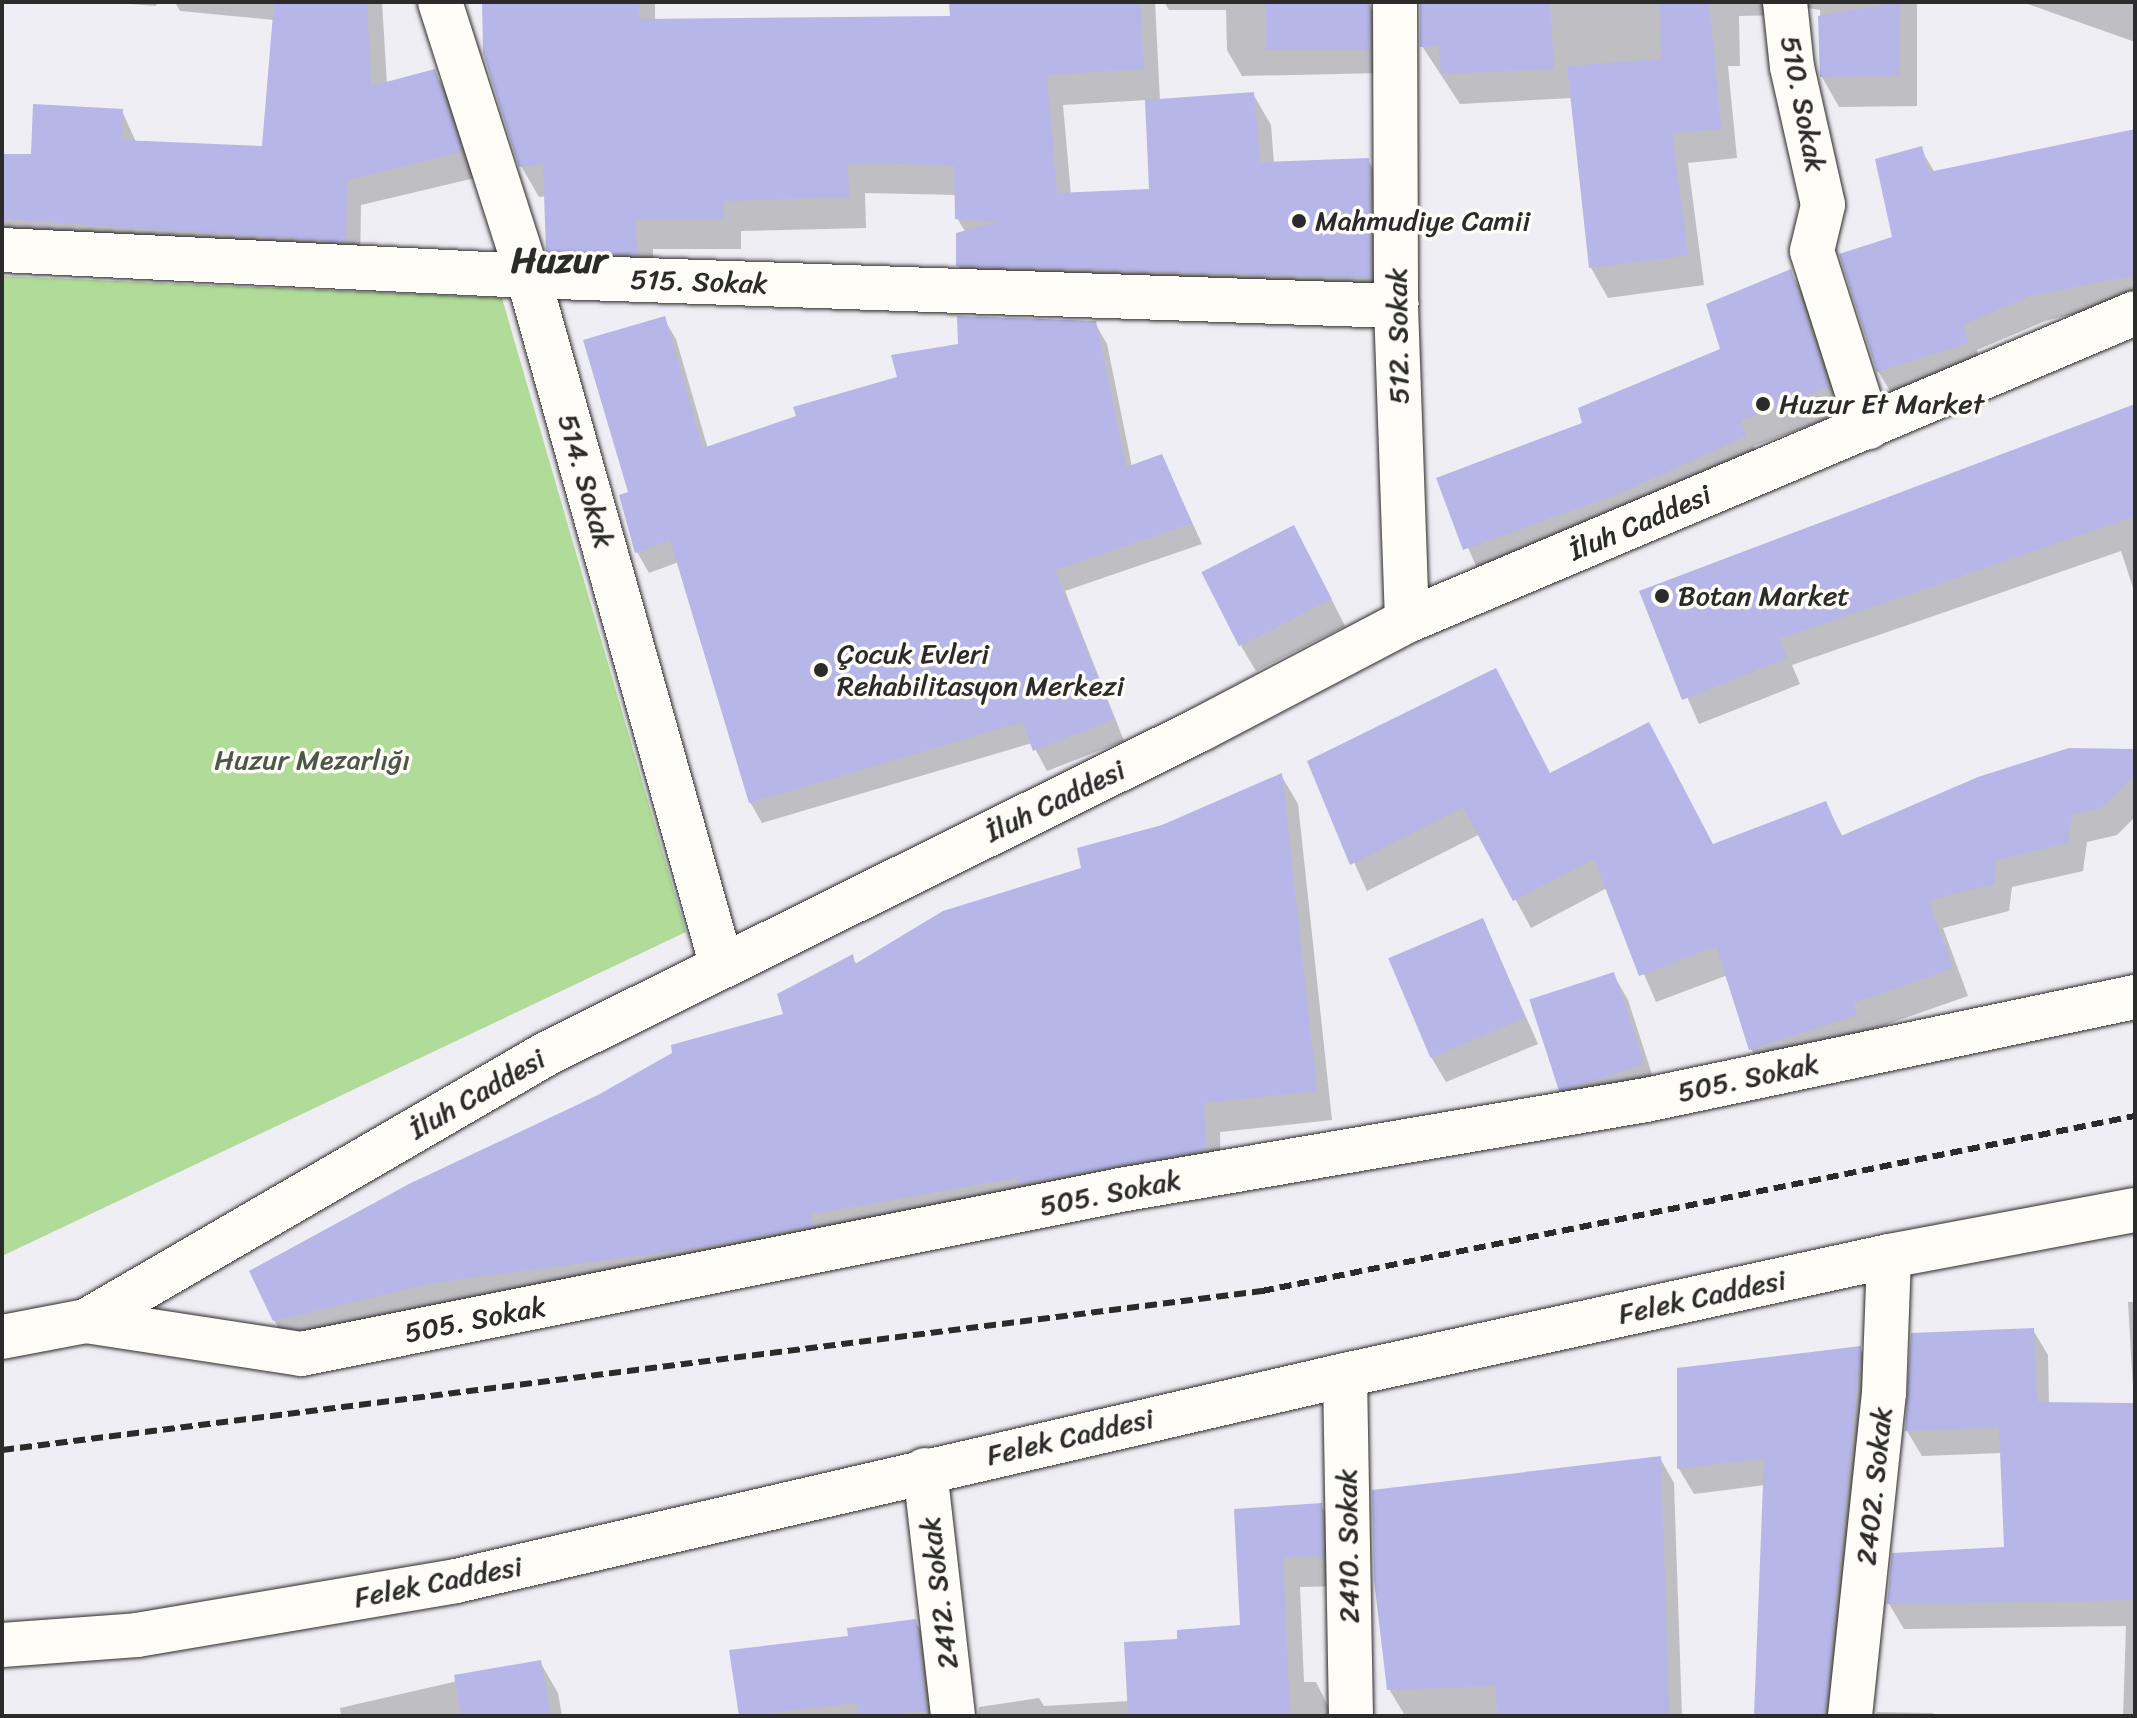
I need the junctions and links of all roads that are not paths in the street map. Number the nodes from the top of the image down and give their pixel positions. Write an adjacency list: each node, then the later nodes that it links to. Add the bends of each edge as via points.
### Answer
1 (440, 2): 5 (street, 514. Sokak)
2 (1395, 2): 6 (street, 512. Sokak)
3 (1785, 2): 8 (street, 510. Sokak, via 1792,67 1823,205 1812,251)
4 (2, 250): 5 (street, 515. Sokak)
5 (528, 276): 6 (street, 515. Sokak); 10 (street, 514. Sokak)
6 (1396, 306): 9 (street, 512. Sokak)
7 (2135, 313): 8 (street, İluh Caddesi)
8 (1868, 427): 9 (street, İluh Caddesi)
9 (1407, 621): 10 (street, İluh Caddesi, via 1201,729)
10 (721, 963): 14 (street, İluh Caddesi, via 546,1054)
11 (2135, 997): 14 (street, 505. Sokak, via 1646,1100 1120,1190 301,1354)
12 (2135, 1210): 13 (street, Felek Caddesi)
13 (1889, 1256): 16 (street, Felek Caddesi); 21 (street, 2402. Sokak, via 1884,1393)
14 (86, 1321): 15 (street, İluh Caddesi)
15 (2, 1337)
16 (1345, 1375): 17 (street, Felek Caddesi); 20 (street, 2410. Sokak)
17 (925, 1470): 18 (street, Felek Caddesi, via 456,1581 137,1635); 19 (street, 2412. Sokak)
18 (2, 1645)
19 (953, 1716)
20 (1351, 1716)
21 (1850, 1716)

